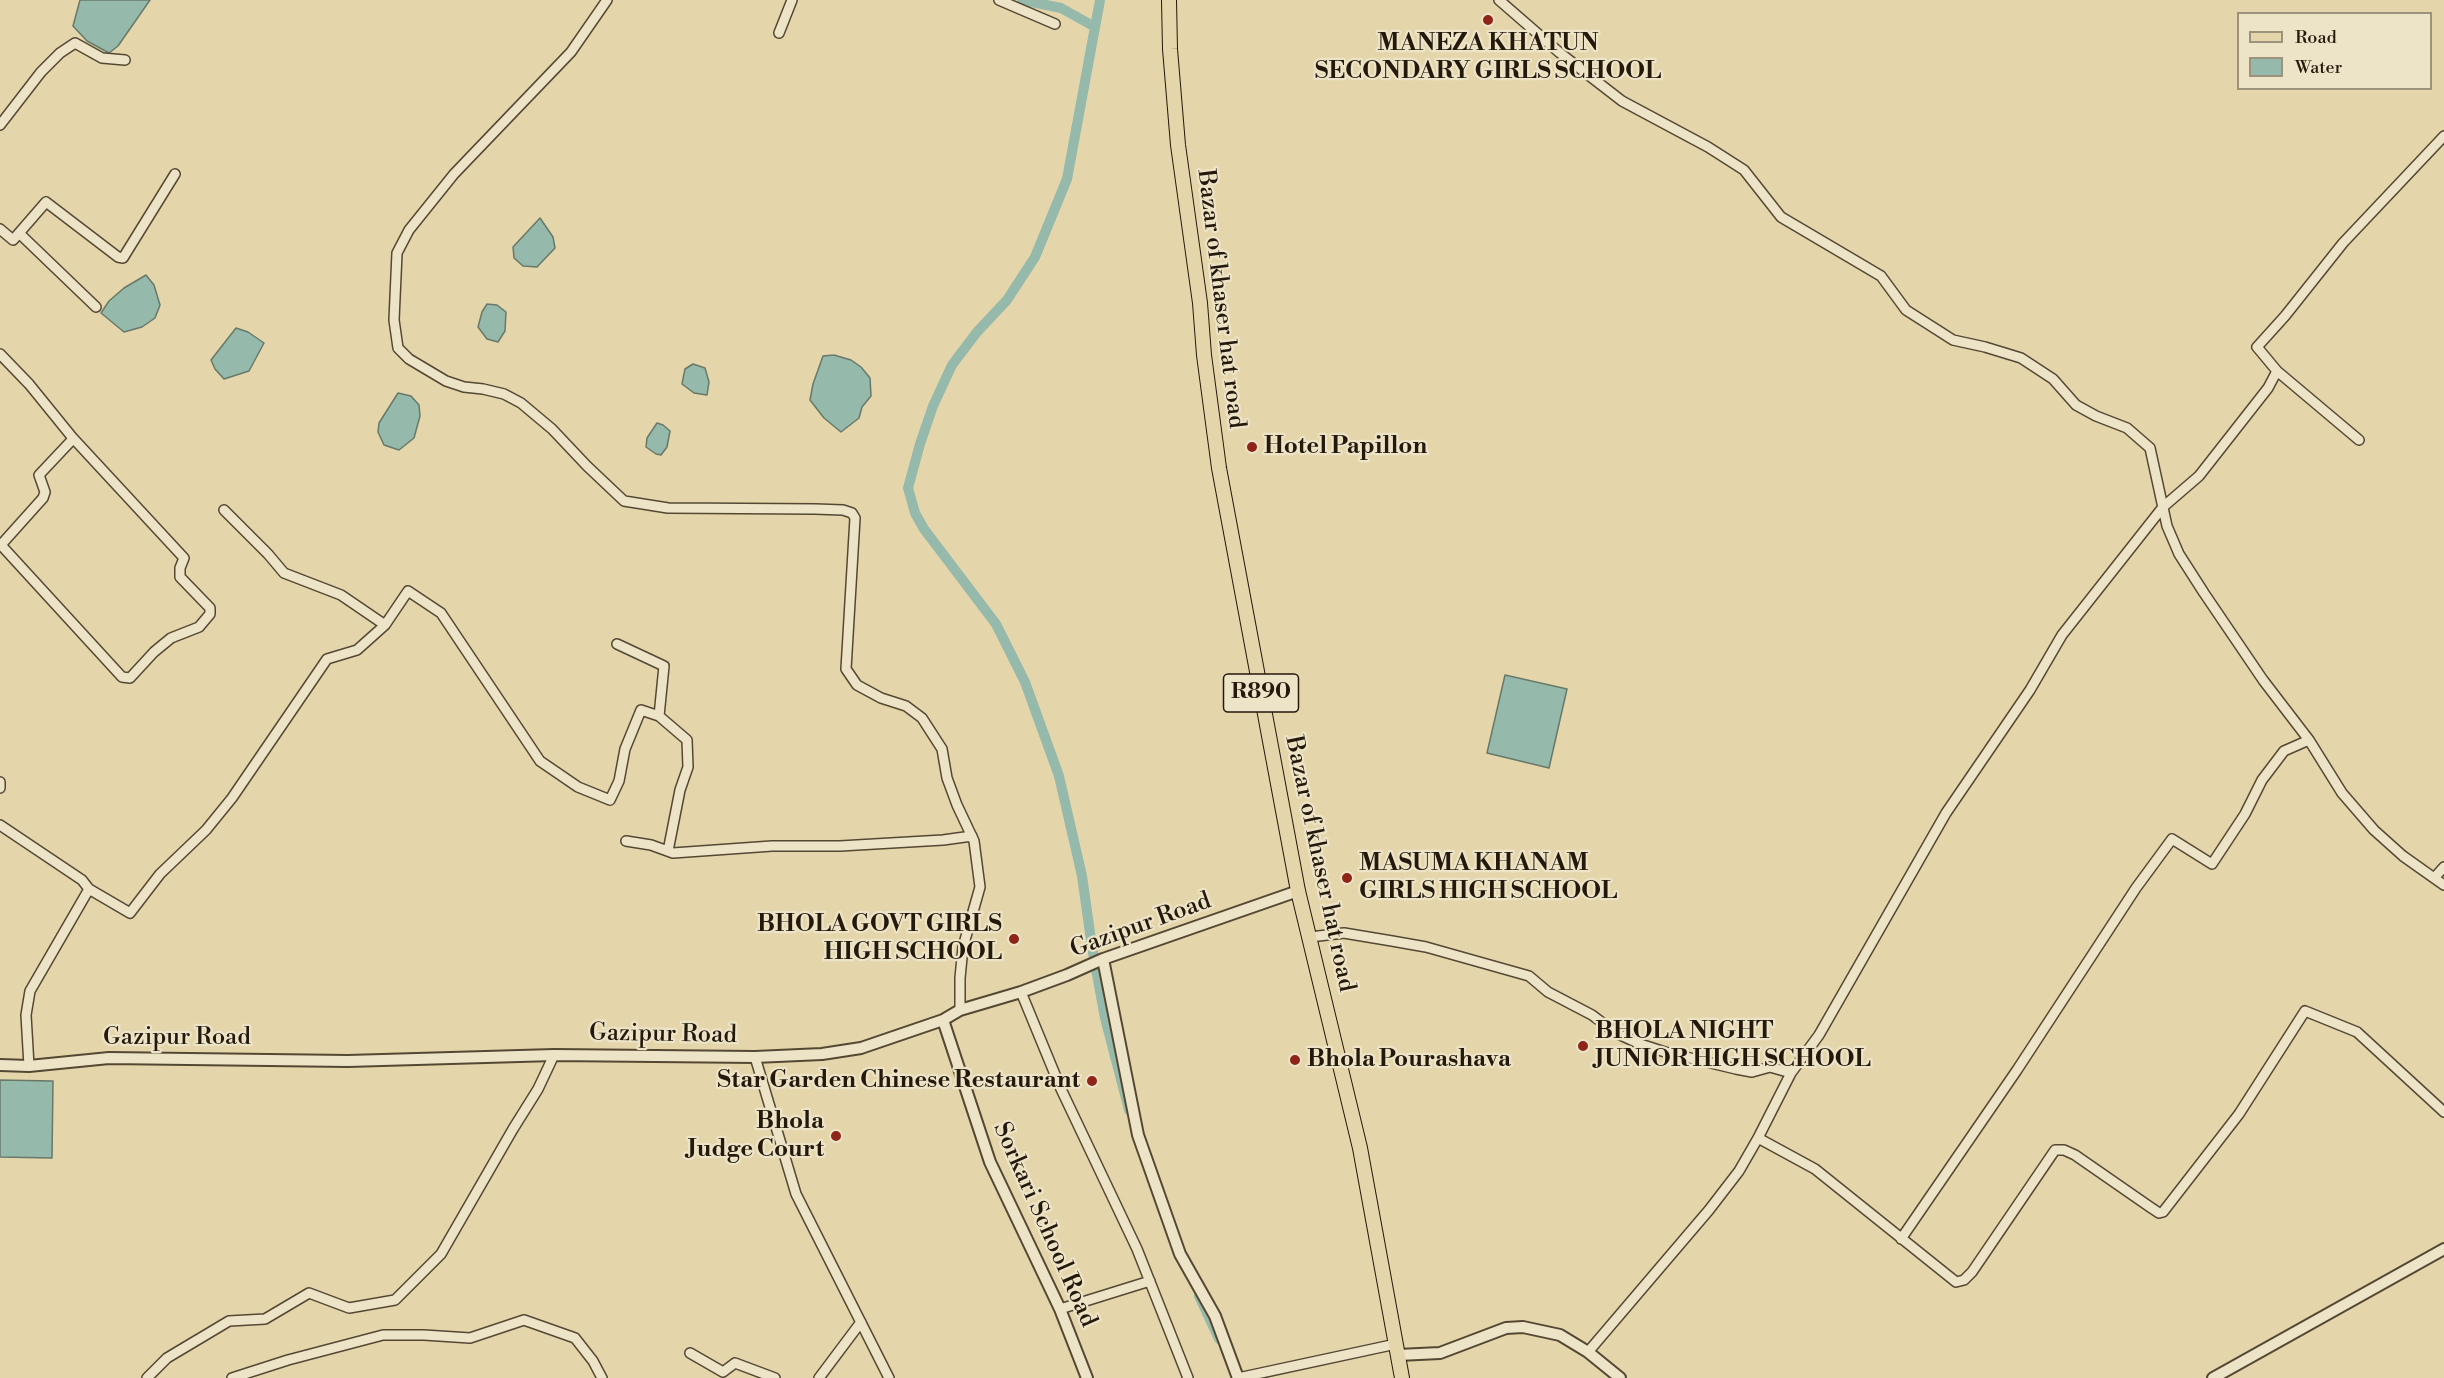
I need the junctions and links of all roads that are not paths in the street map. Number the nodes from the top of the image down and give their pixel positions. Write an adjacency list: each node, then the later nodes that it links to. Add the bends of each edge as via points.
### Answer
1 (607, 0): 29 (street, via 571,52 454,174 409,230 398,253 394,320 398,348 446,381 504,394 521,403 624,501 668,507 852,513 855,518 846,669 857,685 906,706 922,718 942,749 946,778)
2 (792, 0): 7 (street)
3 (999, 0): 6 (street)
4 (1168, 0): 36 (main road, Bazar of khaser hat road / R890, via 1178,145 1219,468)
5 (1499, 0): 19 (street, via 1622,101 1744,170 1780,217 1881,276 1906,310 1953,340 2021,358 2053,379 2076,405 2127,428 2150,448)
6 (1055, 24)
7 (779, 33)
8 (125, 60): 9 (street, via 102,58 75,43 41,72)
9 (0, 125)
10 (2444, 136): 16 (street, via 2343,243 2257,347)
11 (175, 174): 13 (street, via 123,258 46,202)
12 (0, 229): 13 (street, via 13,240)
13 (20, 234): 14 (street)
14 (96, 307)
15 (0, 354): 17 (street)
16 (2277, 371): 18 (street); 19 (street, via 2199,476)
17 (72, 437): 21 (street, via 39,475 43,498); 21 (street, via 184,558 180,577 210,608 210,614 199,627 171,638 130,678 122,676)
18 (2359, 440)
19 (2163, 507): 25 (street, via 2179,554 2263,680); 46 (street, via 2057,643 2030,690 1946,813 1819,1035)
20 (224, 510): 22 (street, via 284,573 341,595)
21 (0, 545)
22 (385, 626): 24 (street, via 408,591 441,613 540,761 579,787 610,800 641,711); 35 (street, via 357,650 327,659 232,798 206,830 160,874 130,913)
23 (617, 644): 24 (street, via 664,666)
24 (659, 716): 31 (street, via 687,740 688,766)
25 (2309, 740): 33 (street, via 2342,793 2374,830); 49 (street, via 2284,751 2212,864 2172,839)
26 (0, 782): 27 (street)
27 (0, 788)
28 (0, 825): 35 (street, via 82,880)
29 (972, 836): 31 (street); 40 (street, via 980,887 963,946)
30 (626, 841): 31 (street)
31 (668, 851)
32 (2444, 867): 33 (street)
33 (2435, 877): 34 (street)
34 (2444, 885)
35 (89, 889): 45 (street, via 30,991 26,1015)
36 (1298, 891): 37 (main road, Bazar of khaser hat road / R890); 38 (street, Gazipur Road)
37 (1310, 937): 46 (street, via 1344,933 1426,947 1528,976 1548,992 1640,1044 1736,1069 1752,1072 1770,1066); 54 (main road, Bazar of khaser hat road / R890, via 1360,1148)
38 (1103, 959): 39 (street, Gazipur Road); 65 (street, via 1138,1135 1180,1254 1215,1316)
39 (1021, 992): 40 (street, Gazipur Road); 51 (street, via 1061,1089)
40 (960, 1010): 41 (street, Gazipur Road)
41 (943, 1020): 43 (street, Gazipur Road, via 861,1048); 52 (street, Sorkari School Road, via 990,1162)
42 (554, 1055): 43 (street, Gazipur Road); 45 (street, Gazipur Road, via 348,1061 109,1058); 57 (street, via 441,1254 395,1300 349,1308 309,1293 265,1319 229,1321 166,1358)
43 (755, 1058): 53 (street, via 796,1194)
44 (0, 1065): 45 (street, Gazipur Road)
45 (29, 1066)
46 (1791, 1073): 48 (street)
47 (2444, 1112): 49 (street, via 2357,1032 2305,1011 2239,1114 2163,1212 2150,1208 2074,1155 2055,1150 1964,1280 1956,1282)
48 (1758, 1138): 49 (street, via 1815,1169); 55 (street, via 1729,1185)
49 (1902, 1239)
50 (2444, 1249): 68 (street)
51 (1150, 1281): 52 (street); 64 (street)
52 (1060, 1309): 63 (street, Sorkari School Road)
53 (861, 1322): 61 (street); 62 (street)
54 (1397, 1350): 55 (street, via 1440,1353 1506,1328 1523,1327 1560,1335); 65 (street); 66 (main road, Bazar of khaser hat road / R890)
55 (1588, 1352): 67 (street)
56 (690, 1353): 60 (street, via 723,1372 735,1363)
57 (149, 1378)
58 (232, 1378): 59 (street, via 383,1335 470,1338 524,1320 575,1338)
59 (602, 1378)
60 (775, 1378)
61 (819, 1378)
62 (889, 1378)
63 (1087, 1378)
64 (1188, 1378)
65 (1238, 1378)
66 (1402, 1378)
67 (1620, 1378)
68 (2213, 1378)

